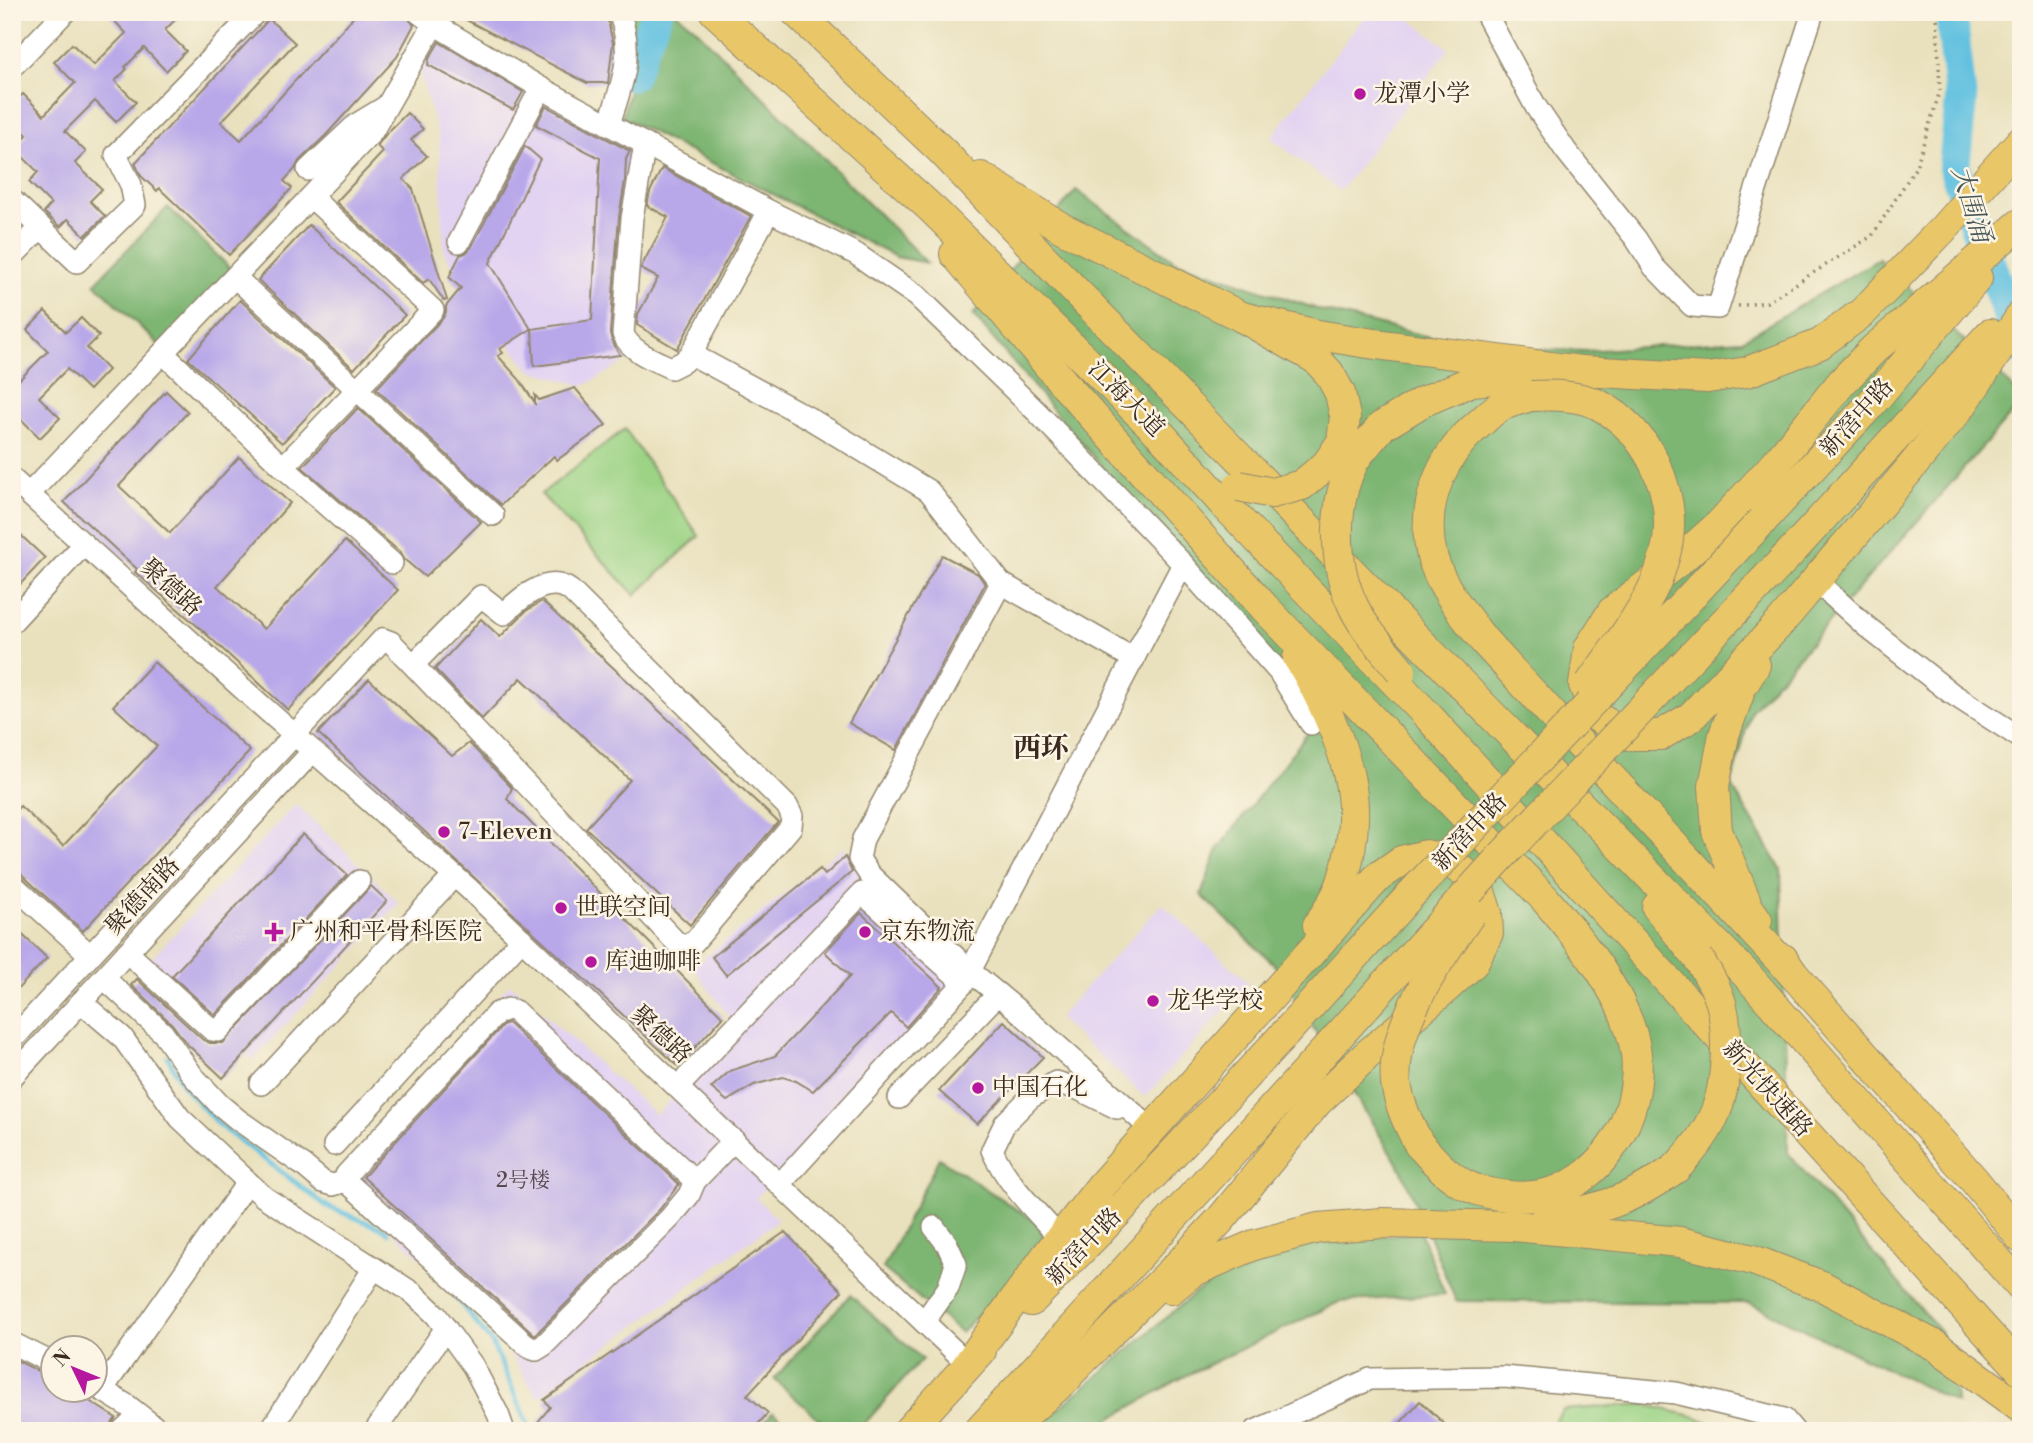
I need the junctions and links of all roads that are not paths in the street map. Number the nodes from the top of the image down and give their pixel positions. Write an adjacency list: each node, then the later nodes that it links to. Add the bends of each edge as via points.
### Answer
1 (256, 12): 22 (street, via 116,155 135,205 84,268)
2 (618, 12): 12 (street, via 628,41 623,82)
3 (715, 12): 15 (highway, 江海大道)
4 (796, 12): 16 (highway, 江海大道)
5 (1486, 12): 6 (street, via 1536,107 1654,267 1692,306 1718,308)
6 (1813, 12)
7 (52, 17): 9 (street)
8 (426, 18): 10 (street); 11 (street)
9 (12, 67)
10 (541, 88): 12 (street); 23 (street)
11 (390, 104): 17 (street, via 356,124); 18 (street, via 372,132)
12 (609, 124): 14 (street)
13 (2021, 141): 31 (highway, via 1863,312 1820,344 1747,372 1708,378)
14 (645, 144): 20 (street); 30 (street, via 632,218 623,334 627,343 671,368)
15 (869, 152): 33 (highway, 江海大道); 43 (highway, via 1066,386)
16 (943, 152): 28 (highway, via 1062,228); 52 (highway, 江海大道)
17 (308, 170)
18 (311, 197): 25 (street); 32 (street, via 433,310)
19 (12, 200): 22 (street)
20 (769, 211): 30 (street); 40 (street, via 856,254 917,296 1046,420)
21 (2020, 224): 45 (highway, via 1874,349 1719,525 1612,612 1589,648 1584,685 1597,717 1627,735 1661,736 1691,717); 52 (highway, 新滘中路, bridge, via 1869,406)
22 (41, 227): 24 (street)
23 (459, 242)
24 (12, 257)
25 (236, 278): 29 (street); 32 (street)
26 (2021, 299): 53 (highway, 新滘中路, bridge, via 1792,551)
27 (2021, 316): 41 (highway, via 1962,405)
28 (1242, 317): 31 (highway, via 1343,339); 33 (highway, bridge, via 1316,359 1329,373 1345,416 1342,442 1327,464 1302,485 1272,493 1239,486)
29 (164, 354): 34 (street); 36 (street)
30 (691, 354): 42 (street, via 807,416 929,491)
31 (1582, 371): 53 (highway, bridge, via 1472,381 1422,402 1381,427 1355,460 1344,486 1337,524 1340,565 1351,602 1371,634)
32 (357, 390): 34 (street); 37 (street)
33 (1164, 438): 53 (highway, 江海大道)
34 (283, 467): 39 (street)
35 (12, 479): 36 (street, 聚德路)
36 (29, 494): 38 (street, 聚德路)
37 (493, 515)
38 (84, 544): 44 (street); 49 (street, 聚德路)
39 (392, 563)
40 (1183, 565): 46 (street); 48 (street, via 1279,672)
41 (1816, 581): 45 (highway); 50 (street, via 1951,693)
42 (1001, 583): 46 (street); 60 (street, via 863,839 859,859)
43 (1265, 608): 53 (highway, bridge, via 1545,899 1610,985 1629,1026 1637,1086 1628,1118 1611,1149 1563,1188 1535,1196 1508,1196 1474,1189 1443,1170 1419,1144 1396,1083 1397,1053 1426,981 1446,950); 66 (highway, via 1311,679 1342,747 1352,784 1354,816 1342,884 1330,907)
44 (12, 622)
45 (1780, 623): 61 (highway, via 1741,688 1724,735 1714,786 1717,831 1748,907)
46 (1135, 659): 60 (street)
47 (413, 665): 47 (street, via 481,596 504,614 530,592 565,586 787,806 791,827 694,942 681,944); 49 (street, 聚德南路, via 383,639)
48 (1311, 724)
49 (294, 734): 51 (street, 聚德路); 59 (street, 聚德南路)
50 (2021, 738)
51 (313, 751): 54 (street, 聚德路); 58 (street, 聚德南路)
52 (1535, 775): 61 (highway, bridge, via 1628,628 1659,573 1668,540 1662,485 1644,443 1598,405 1562,395 1531,396 1500,407 1469,432 1445,461 1432,495 1428,527 1433,558 1450,595 1485,642); 78 (highway, bridge, via 1698,958 1720,999 1726,1022 1726,1061 1714,1118 1698,1145 1676,1168 1622,1201); 83 (highway, via 1746,974); 88 (highway, 新滘中路, bridge, via 1407,899 1119,1211)
53 (1525, 814): 89 (highway, 新光快速路); 101 (highway, 新滘中路, bridge, via 1313,1064)
54 (454, 876): 57 (street, 聚德路); 68 (street)
55 (359, 881): 58 (street, via 218,1031)
56 (12, 884): 59 (street)
57 (522, 939): 69 (street, 聚德路); 73 (street)
58 (127, 952): 62 (street, 聚德南路)
59 (90, 955): 65 (street, 聚德南路)
60 (970, 971): 63 (street)
61 (1793, 974): 81 (highway)
62 (104, 978): 64 (street, 聚德南路); 74 (street, via 163,1033 219,1104 323,1182)
63 (998, 994): 70 (street); 71 (street)
64 (81, 1002): 67 (street, 聚德南路); 76 (street, via 122,1037 180,1118)
65 (12, 1040)
66 (1228, 1045): 71 (highway); 91 (highway, via 1378,877 1401,860 1426,855 1447,860 1480,892 1488,933 1473,963 1317,1102 1222,1218)
67 (12, 1077)
68 (261, 1084)
69 (678, 1087): 72 (street, 聚德路); 77 (street, via 862,893 964,983)
70 (899, 1098)
71 (1147, 1124): 80 (highway); 80 (street, via 1078,1089 1056,1083 1030,1098 1005,1123 992,1150 999,1166)
72 (734, 1140): 75 (street); 77 (street, 聚德路)
73 (334, 1145)
74 (346, 1181): 75 (street, via 536,1350 670,1218); 75 (street, via 346,1175 497,1013 508,1009 533,1027)
75 (695, 1181)
76 (247, 1183): 82 (street); 90 (street)
77 (780, 1184): 84 (street, 聚德路)
78 (1514, 1226): 91 (highway, via 1383,1223 1318,1228 1254,1245 1192,1272); 93 (highway, via 1681,1242 1753,1260 1822,1286 1936,1346)
79 (934, 1227): 84 (street, via 956,1264 948,1288)
80 (1060, 1238): 88 (highway)
81 (2021, 1238)
82 (374, 1268): 85 (street, via 413,1293); 97 (street)
83 (2021, 1287)
84 (924, 1322): 88 (street, 聚德路)
85 (446, 1328): 98 (street); 99 (street, via 473,1366)
86 (12, 1343): 87 (street)
87 (38, 1356)
88 (968, 1364): 100 (highway, 新滘中路)
89 (2021, 1370)
90 (108, 1374)
91 (1053, 1390): 102 (highway)
92 (108, 1394): 94 (street)
93 (2021, 1408)
94 (138, 1416): 95 (street); 96 (street)
95 (122, 1431)
96 (160, 1431)
97 (270, 1431)
98 (375, 1431)
99 (504, 1431)
100 (908, 1431)
101 (979, 1431)
102 (1006, 1431)
103 (1255, 1431): 104 (street, via 1370,1379 1504,1377 1676,1393 1784,1419)
104 (1794, 1431)

